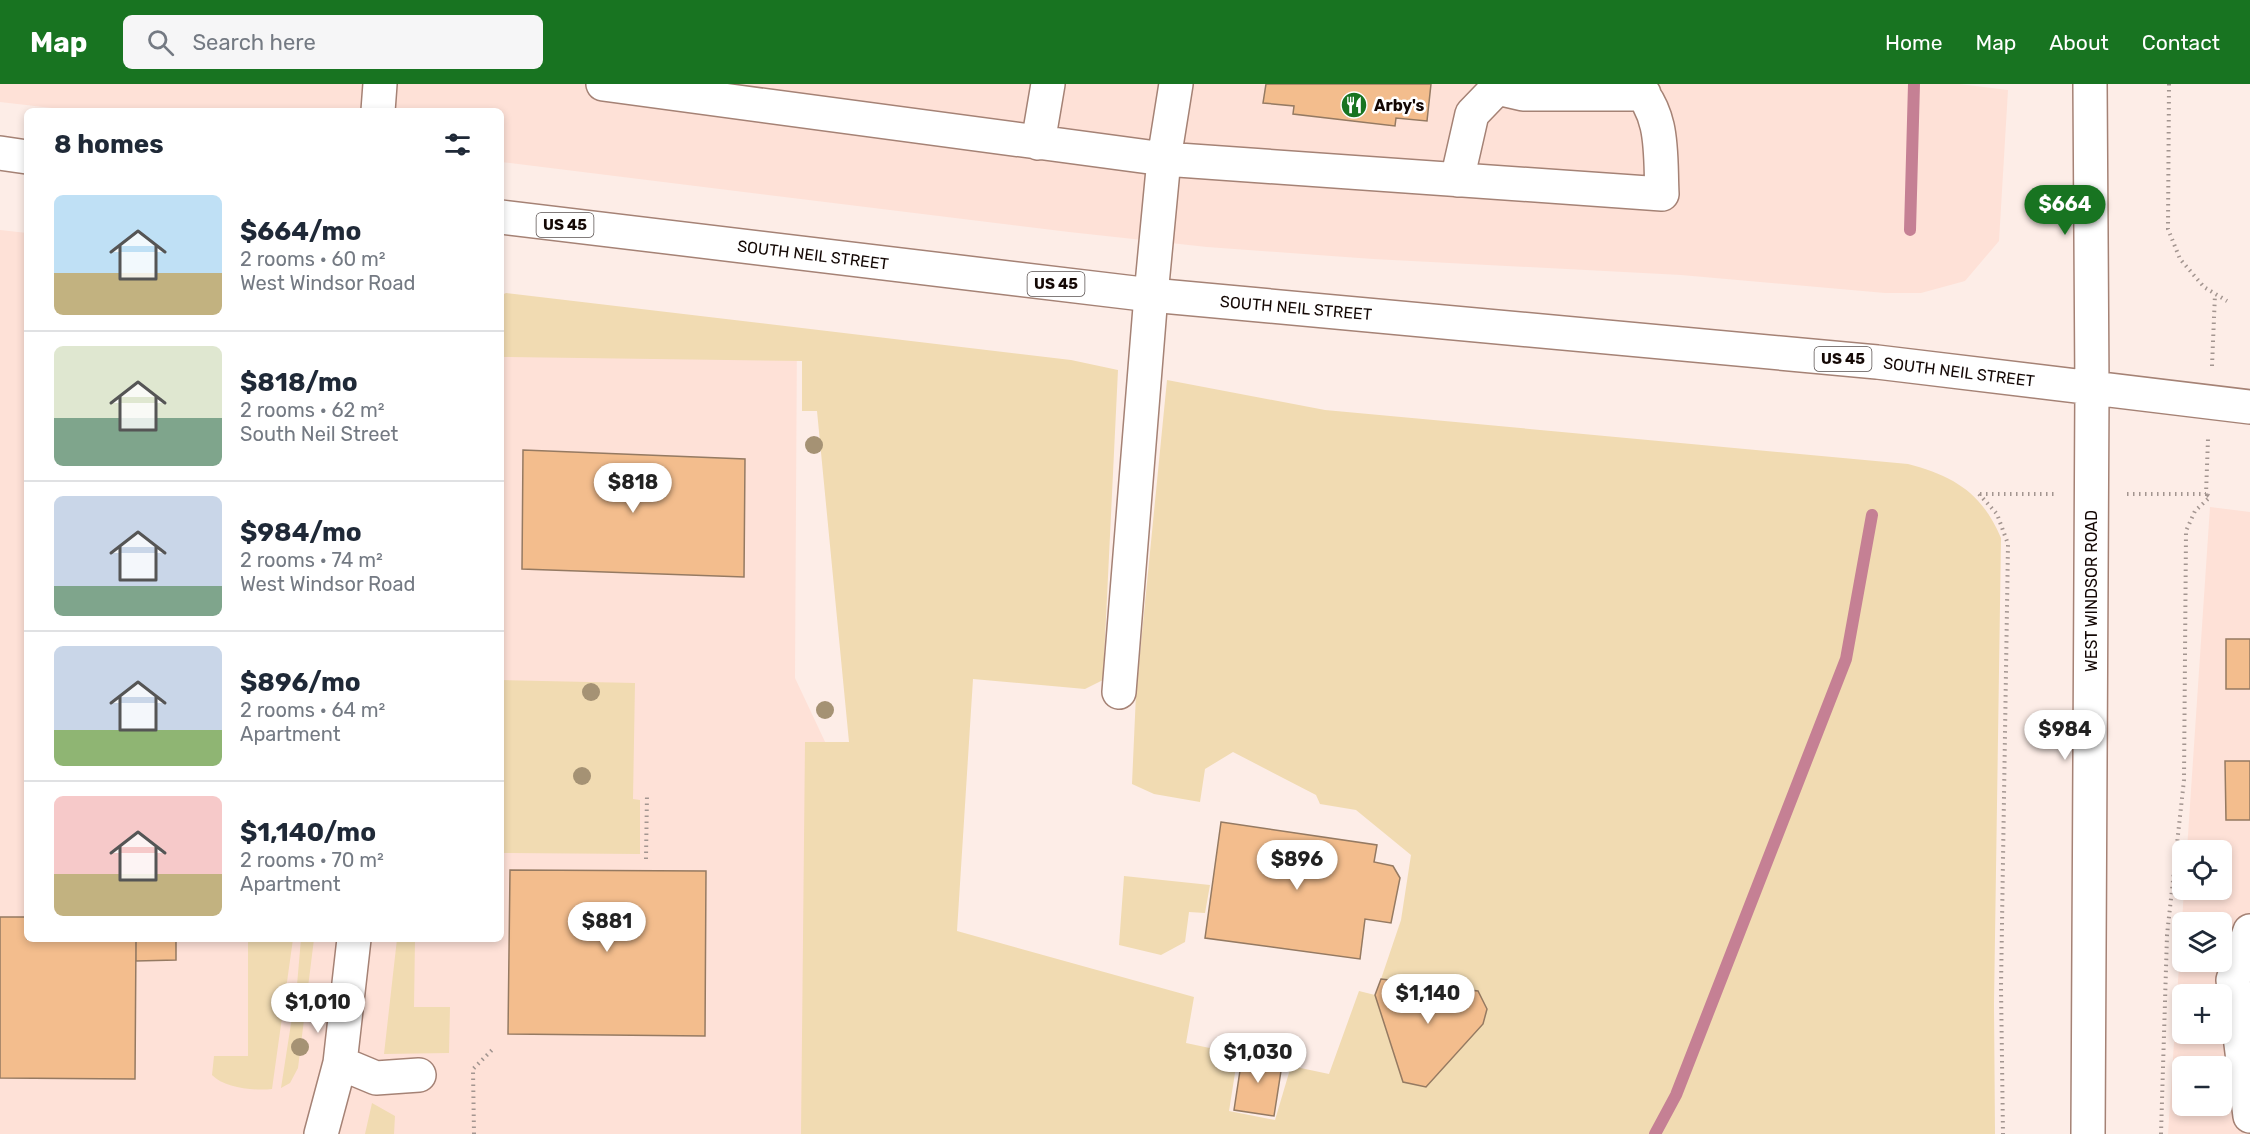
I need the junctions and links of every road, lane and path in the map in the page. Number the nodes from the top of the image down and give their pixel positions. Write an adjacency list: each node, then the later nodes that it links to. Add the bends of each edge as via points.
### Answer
1 (380, 84): 8 (main road)
2 (603, 84): 9 (main road)
3 (1048, 84): 9 (main road)
4 (1176, 84): 12 (main road)
5 (2090, 84): 18 (main road, WEST WINDSOR ROAD)
6 (2169, 84): 15 (path, via 2168,229 2180,260)
7 (1639, 89): 13 (main road, via 1523,94 1497,88 1472,114); 13 (main road, via 1658,124 1662,194)
8 (378, 108)
9 (1038, 142): 12 (main road)
10 (0, 153): 11 (main road)
11 (24, 157)
12 (1164, 159): 13 (main road); 16 (main road)
13 (1457, 180)
14 (504, 217): 16 (main road, SOUTH NEIL STREET / US 45)
15 (2215, 294): 17 (path); 19 (path)
16 (1151, 295): 18 (main road, SOUTH NEIL STREET / US 45, via 1877,362); 23 (main road)
17 (2227, 301)
18 (2092, 389): 19 (main road, US 45); 21 (main road, WEST WINDSOR ROAD)
19 (2210, 403): 20 (main road, US 45); 22 (path)
20 (2250, 407)
21 (2092, 494): 22 (path); 34 (path, via 1979,494 1997,514 2008,544); 35 (main road, WEST WINDSOR ROAD)
22 (2206, 494): 36 (path, via 2210,497 2195,511 2186,531 2184,780 2167,935)
23 (1119, 692)
24 (647, 794): 25 (path)
25 (646, 859)
26 (2250, 931): 31 (main road, via 2233,980)
27 (354, 942): 29 (main road)
28 (494, 1048): 33 (path, via 473,1069)
29 (340, 1063): 30 (main road, via 376,1078); 32 (main road)
30 (419, 1075)
31 (2250, 1116)
32 (321, 1134)
33 (474, 1134)
34 (2002, 1134)
35 (2088, 1134)
36 (2161, 1134)

